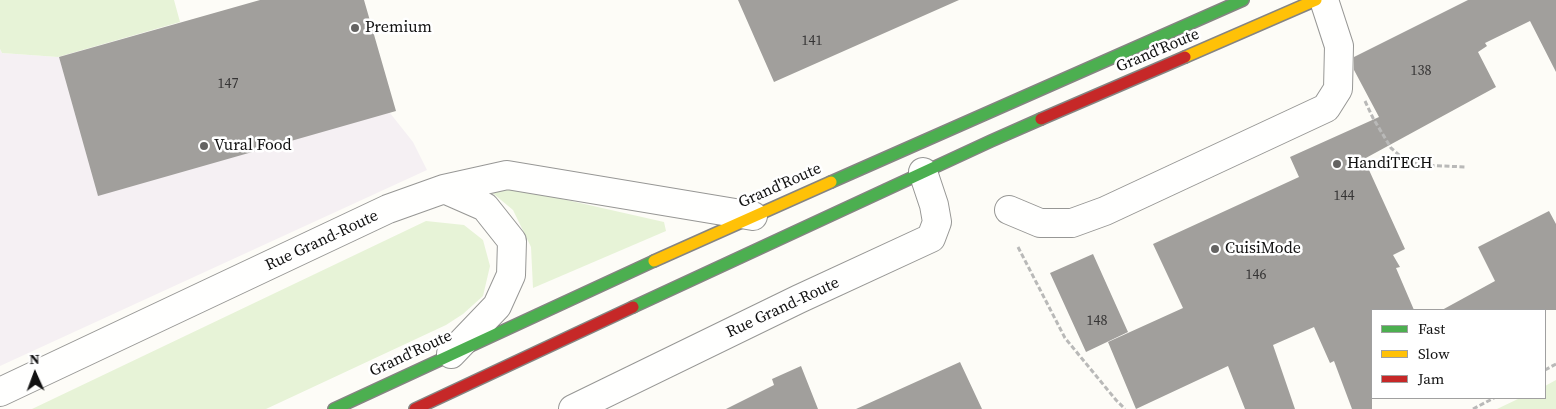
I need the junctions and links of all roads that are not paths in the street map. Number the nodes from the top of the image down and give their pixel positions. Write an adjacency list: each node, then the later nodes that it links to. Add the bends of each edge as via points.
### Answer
1 (1243, 0): 7 (main road, Grand'Route)
2 (1316, 0): 4 (main road, Grand'Route)
3 (1324, 0): 6 (street, via 1339,46 1338,89 1326,108 1105,211 1072,222 1040,223)
4 (923, 172): 11 (main road, Grand'Route); 12 (street, Rue Grand-Route, via 937,222 931,238)
5 (444, 189): 7 (street, Rue Grand-Route, via 507,174); 8 (street, via 485,206 512,241 511,275 497,306); 9 (street, Rue Grand-Route, via 388,209)
6 (1009, 210)
7 (754, 216): 8 (main road, Grand'Route)
8 (451, 354): 10 (main road, Grand'Route)
9 (0, 392)
10 (334, 409)
11 (415, 409)
12 (573, 409)

